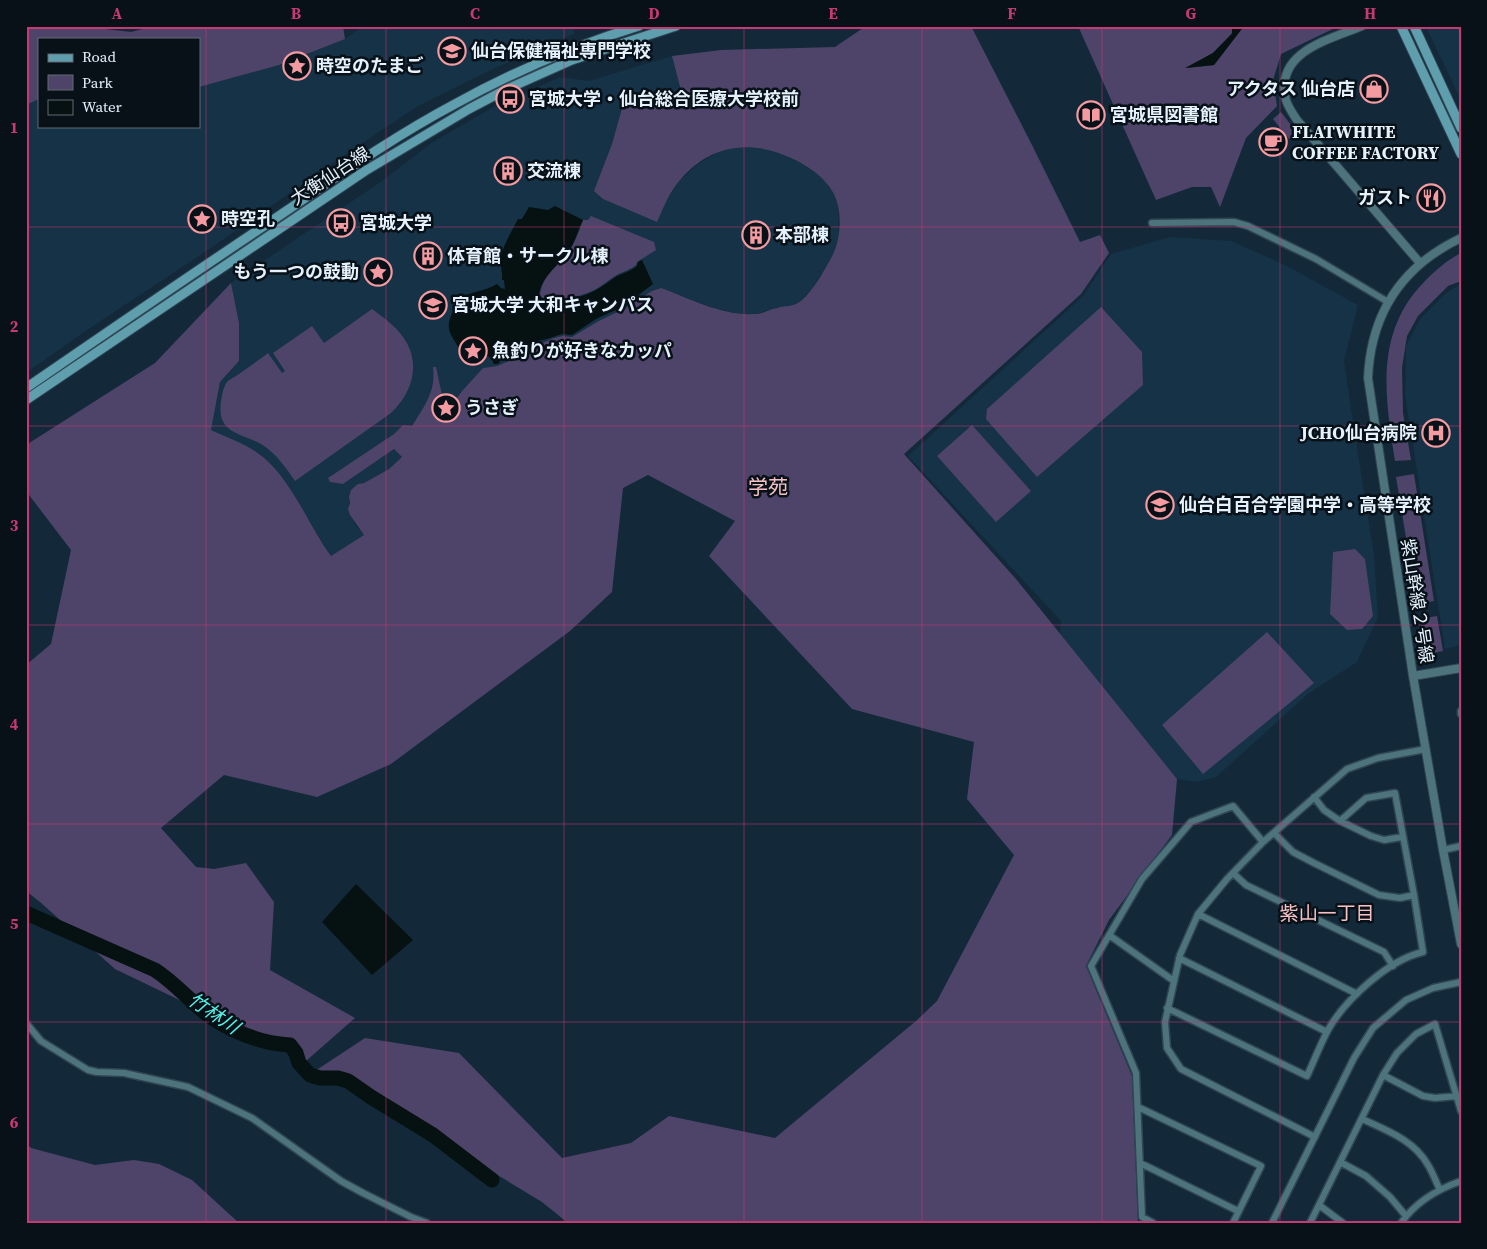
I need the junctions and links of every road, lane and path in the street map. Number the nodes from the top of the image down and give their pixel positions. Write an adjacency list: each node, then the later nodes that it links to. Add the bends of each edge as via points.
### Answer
1 (639, 26): 12 (main road, 大衡仙台線, via 535,65 422,122 334,178)
2 (676, 26): 13 (main road, 大衡仙台線, via 572,60 469,109 365,171)
3 (1362, 26): 10 (street, via 1313,46 1298,56 1288,68 1283,84 1286,102 1297,120)
4 (1401, 26): 7 (main road)
5 (1414, 26): 6 (main road)
6 (1461, 128)
7 (1461, 154)
8 (1152, 223): 11 (street, via 1234,222 1248,226 1316,259)
9 (1461, 238): 10 (street, 紫山幹線２号線)
10 (1420, 263): 11 (street, 紫山幹線２号線, via 1397,287)
11 (1388, 302): 15 (street, 紫山幹線２号線, via 1374,335 1368,378)
12 (26, 388)
13 (26, 400)
14 (1461, 668): 15 (street)
15 (1413, 676): 16 (street, 紫山幹線２号線)
16 (1426, 750): 17 (street, via 1378,758 1347,769); 23 (street, 紫山幹線２号線)
17 (1314, 797): 18 (street, via 1324,810); 19 (street)
18 (1340, 821): 20 (street, via 1384,840); 20 (street, via 1366,798 1395,793)
19 (1274, 833): 21 (street); 25 (street, via 1293,852 1379,895 1400,898)
20 (1402, 837): 25 (street)
21 (1263, 842): 24 (street); 27 (street, via 1233,806 1191,822 1142,879)
22 (1461, 846): 23 (street)
23 (1443, 850): 28 (street, 紫山幹線２号線)
24 (1234, 873): 26 (street); 30 (street, via 1246,885 1384,952)
25 (1414, 895): 30 (street, via 1422,952)
26 (1198, 914): 29 (street); 33 (street)
27 (1109, 935): 31 (street); 39 (street, via 1091,966 1136,1073)
28 (1461, 944)
29 (1179, 958): 31 (street); 36 (street)
30 (1393, 966): 33 (street)
31 (1174, 981): 34 (street)
32 (1461, 982): 42 (street, via 1433,988 1406,1000 1374,1028 1354,1058)
33 (1357, 994): 36 (street)
34 (1168, 1008): 36 (street, via 1307,1076); 42 (street, via 1164,1022 1167,1048 1181,1069)
35 (26, 1023): 50 (street, via 41,1041 88,1070 124,1073 188,1087 252,1118 341,1181)
36 (1327, 1032)
37 (1384, 1076): 38 (street, via 1424,1096); 38 (street, via 1397,1052 1416,1034 1435,1024); 41 (street)
38 (1456, 1096): 40 (street)
39 (1138, 1107): 44 (street); 48 (street, via 1261,1166)
40 (1461, 1111)
41 (1362, 1118): 43 (street); 46 (street, via 1402,1138 1416,1150 1428,1164)
42 (1315, 1137): 53 (street)
43 (1340, 1162): 47 (street); 49 (street, via 1366,1176)
44 (1140, 1163): 48 (street); 51 (street, via 1142,1217)
45 (1461, 1182): 46 (street)
46 (1440, 1190): 49 (street)
47 (1320, 1204): 54 (street); 55 (street)
48 (1238, 1212): 52 (street)
49 (1406, 1216): 56 (street)
50 (427, 1223)
51 (1153, 1223)
52 (1233, 1223)
53 (1272, 1223)
54 (1310, 1223)
55 (1343, 1223)
56 (1401, 1223)

